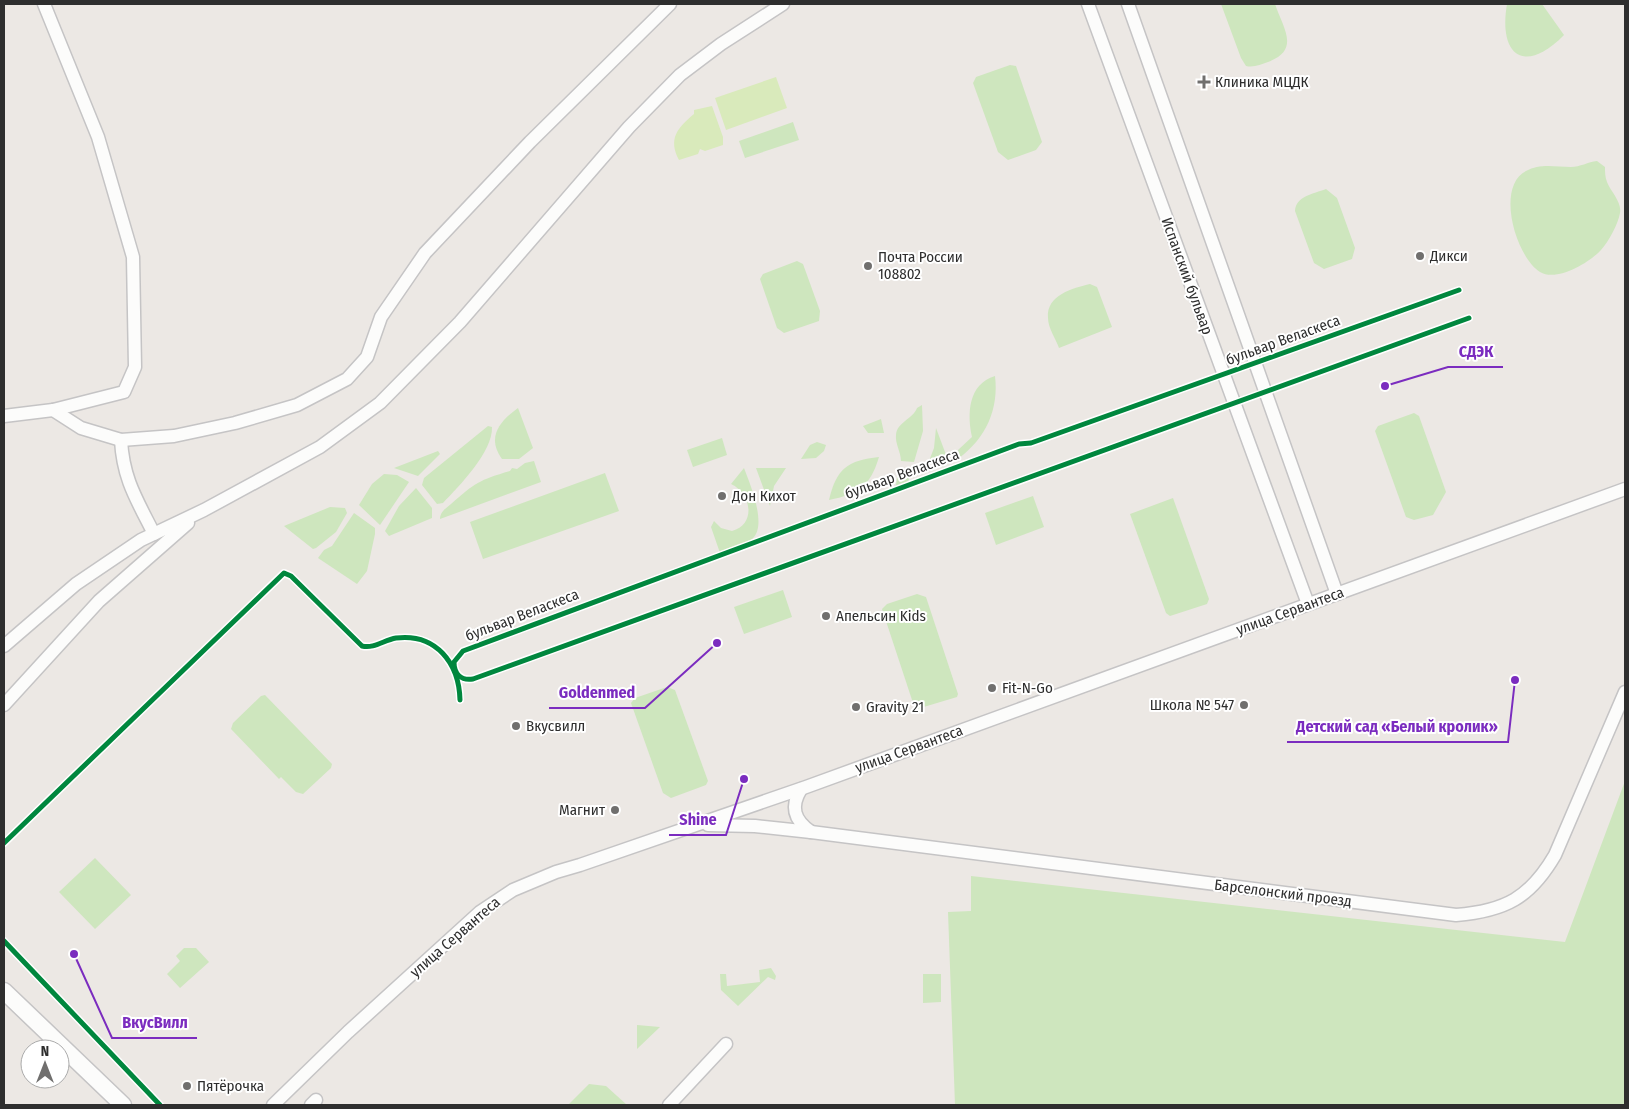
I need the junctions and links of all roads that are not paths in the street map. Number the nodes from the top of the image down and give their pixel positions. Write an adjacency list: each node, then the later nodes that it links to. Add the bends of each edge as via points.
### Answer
1 (44, 4): 6 (street, via 98,137 133,257 136,340 135,367 124,392)
2 (670, 4): 8 (street, via 530,142 425,253 382,318 366,357 347,379 297,405 235,423 174,436)
3 (783, 4): 10 (street, via 680,75 629,127 460,322 380,403 320,446)
4 (1088, 4): 13 (street, Испанский бульвар)
5 (1128, 4): 12 (street)
6 (53, 410): 7 (street); 8 (street, via 81,428)
7 (4, 416)
8 (121, 440): 11 (street, via 122,463 128,481)
9 (1625, 490): 12 (street, улица Сервантеса)
10 (204, 510): 11 (street); 16 (street, via 99,601)
11 (154, 534): 14 (street, via 76,584)
12 (1337, 594): 13 (street, улица Сервантеса)
13 (1308, 604): 17 (street, улица Сервантеса)
14 (4, 646)
15 (1625, 692): 19 (street, Барселонский проезд, via 1556,855 1544,875 1528,892 1508,905 1482,913 1456,915)
16 (4, 706)
17 (801, 788): 18 (street, улица Сервантеса); 19 (street, via 795,798 796,817)
18 (698, 824): 19 (street, Барселонский проезд); 23 (street, улица Сервантеса, via 556,872 496,900 348,1032)
19 (811, 832)
20 (4, 991): 22 (street)
21 (726, 1044): 24 (street)
22 (124, 1105)
23 (273, 1105)
24 (669, 1105)

